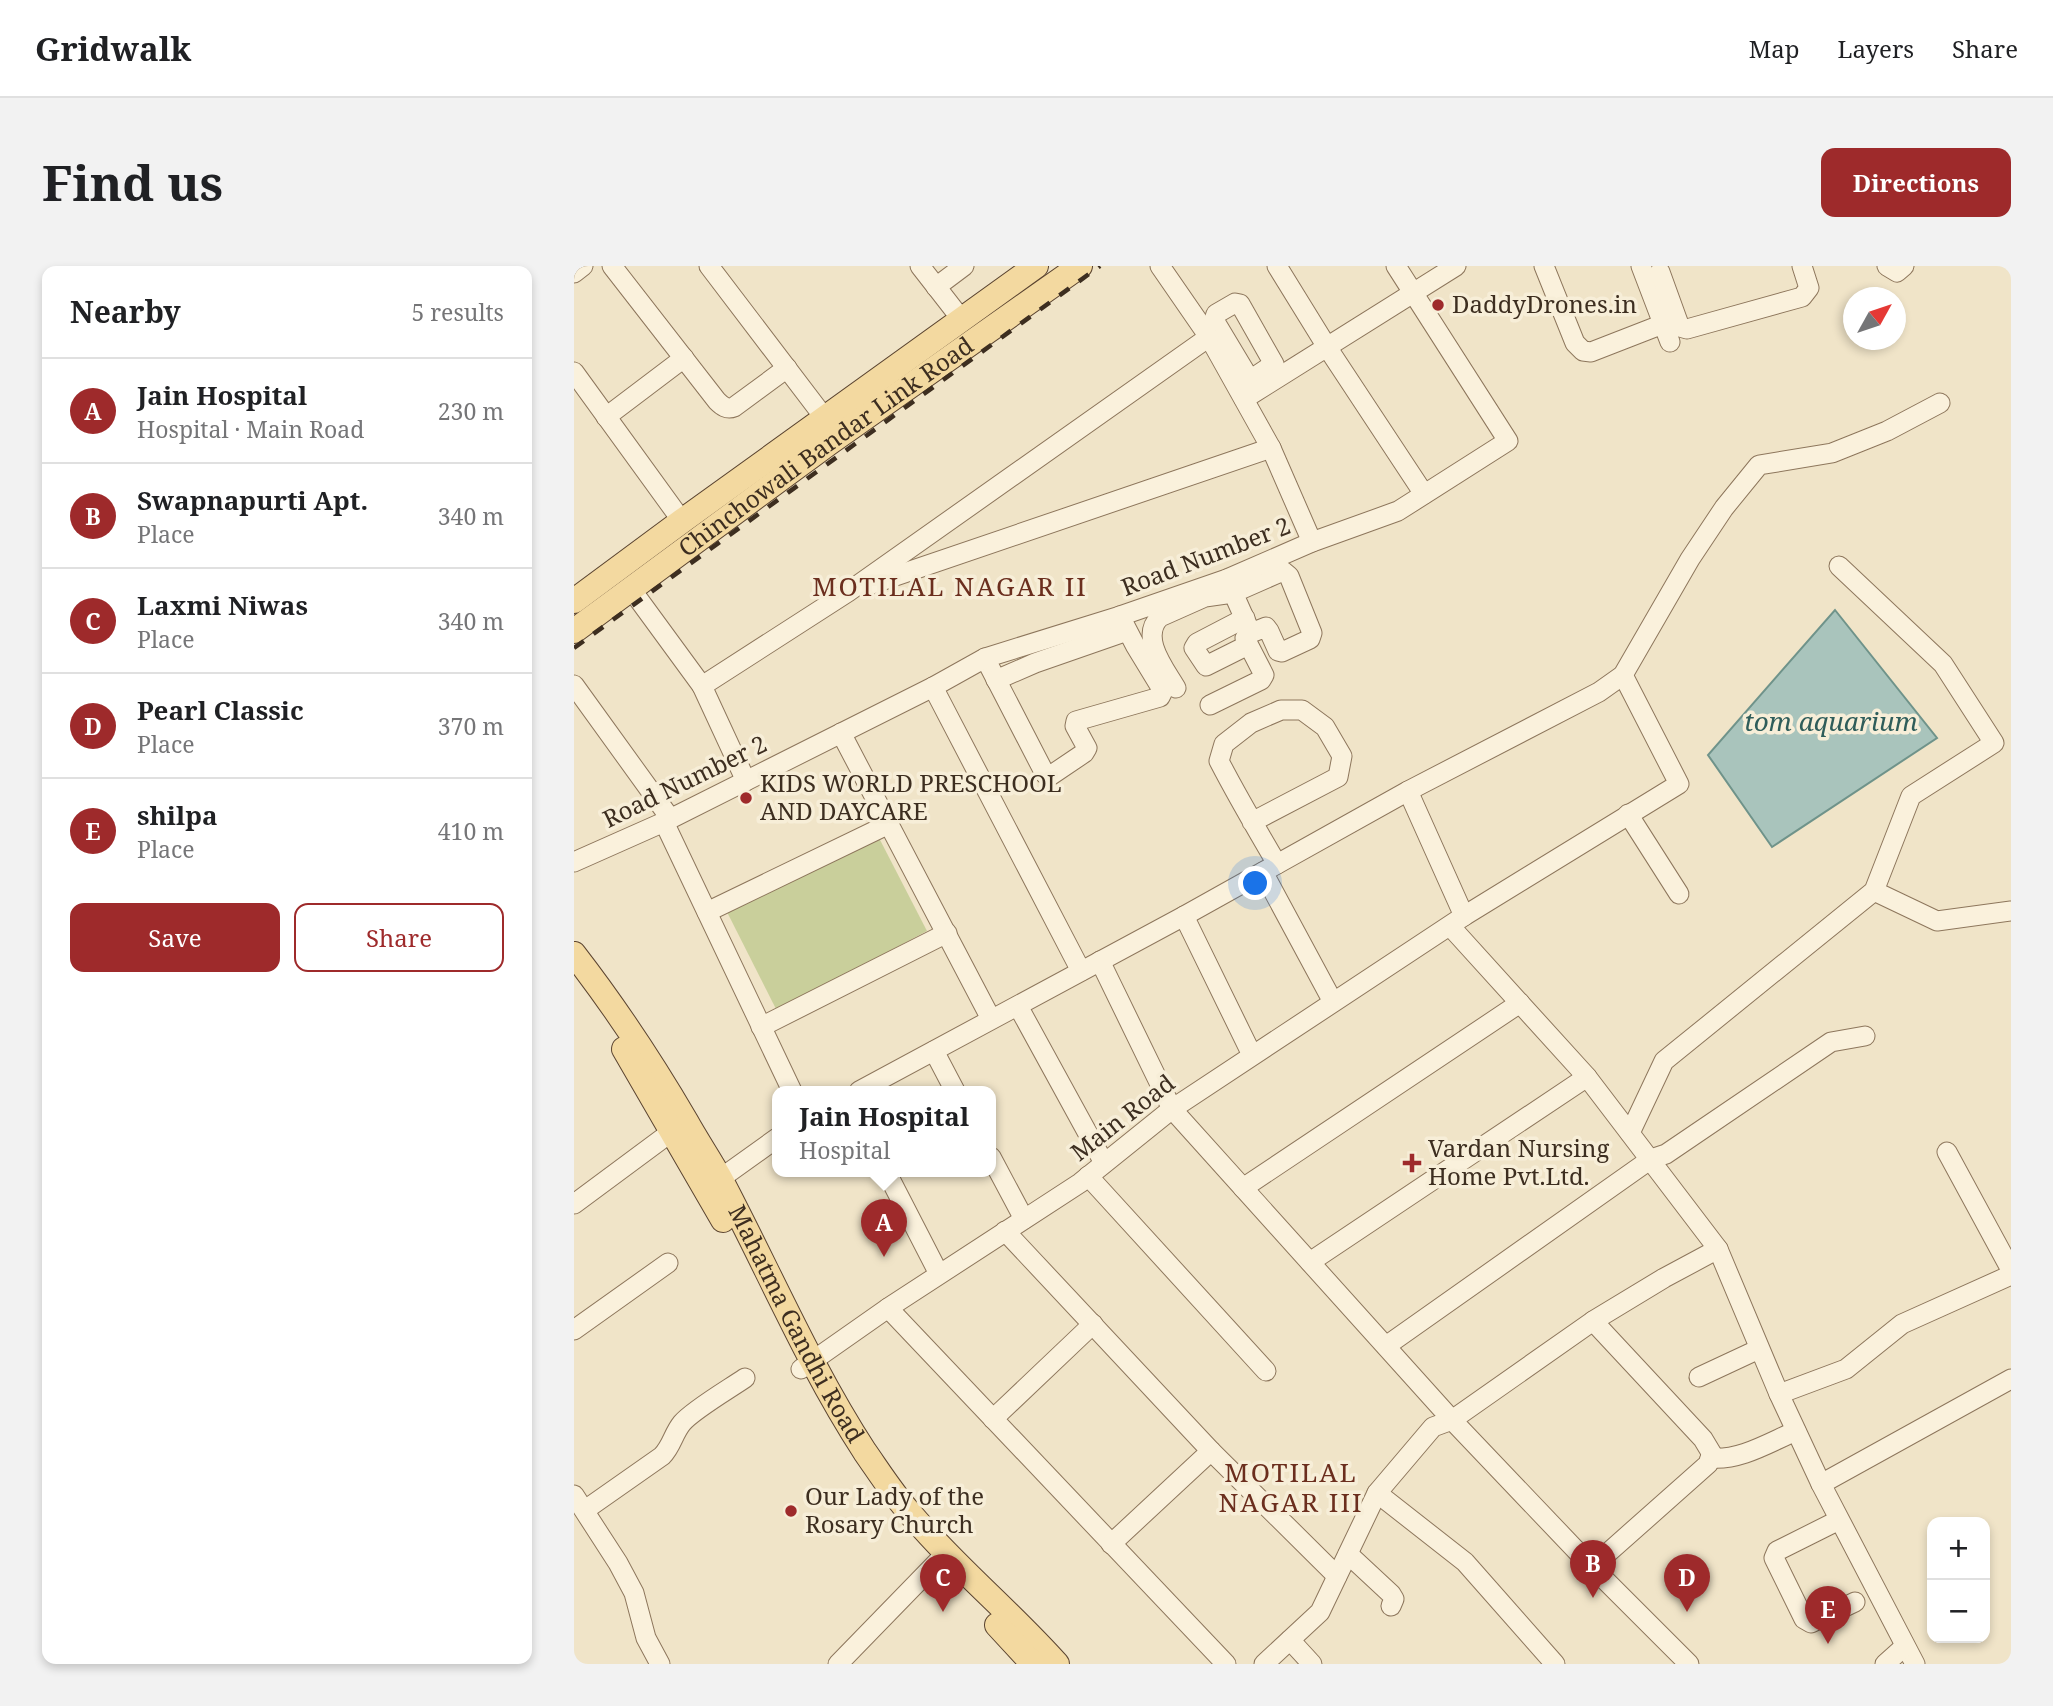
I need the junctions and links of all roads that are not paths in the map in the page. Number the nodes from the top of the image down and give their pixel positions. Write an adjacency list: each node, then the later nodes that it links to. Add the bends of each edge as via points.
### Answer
1 (583, 266): 17 (street)
2 (612, 266): 23 (street)
3 (709, 266): 24 (street)
4 (920, 266): 18 (street)
5 (964, 266): 18 (street)
6 (1036, 266): 20 (main road)
7 (1080, 266): 29 (main road, Chinchowali Bandar Link Road)
8 (1160, 266): 21 (street)
9 (1277, 266): 22 (street)
10 (1396, 266): 19 (street, Road Number 2)
11 (1456, 266): 19 (street)
12 (1544, 266): 16 (street, via 1575,342 1591,352 1666,333)
13 (1802, 266): 16 (street, via 1809,288 1802,297 1687,329 1681,327)
14 (1887, 266): 15 (street, via 1897,272)
15 (1904, 266)
16 (1656, 270)
17 (574, 273)
18 (936, 287): 20 (street)
19 (1413, 293): 22 (street); 31 (street, Road Number 2, via 1508,441)
20 (962, 320): 29 (main road)
21 (1209, 337): 26 (street); 37 (street)
22 (1327, 347): 26 (street); 31 (street)
23 (684, 358): 24 (street, via 717,401 730,409); 28 (street)
24 (787, 368): 29 (street)
25 (574, 372): 28 (street)
26 (1244, 389): 30 (street)
27 (1940, 403): 43 (street, via 1888,431 1832,453 1759,465 1689,559)
28 (606, 417): 32 (street)
29 (832, 428): 32 (main road); 36 (main road, Chinchowali Bandar Link Road)
30 (1271, 448): 33 (street); 37 (street)
31 (1424, 494): 33 (street, Road Number 2, via 1398,511)
32 (681, 521): 38 (main road)
33 (1312, 542): 35 (street, Road Number 2)
34 (1839, 566): 59 (street, via 1943,664 1994,743 1911,796)
35 (1230, 586): 39 (street, Road Number 2); 41 (street); 41 (street, via 1283,571 1312,633 1310,639 1282,652 1266,627); 48 (street, via 1154,623 1154,649)
36 (631, 589): 40 (main road, Chinchowali Bandar Link Road); 46 (street)
37 (848, 592): 46 (street)
38 (574, 601)
39 (1124, 623): 42 (street, Road Number 2); 44 (street); 44 (street, via 1163,691 1160,697 1076,721 1087,748 1050,775 1045,774)
40 (574, 631)
41 (1248, 632): 49 (street, via 1264,675)
42 (985, 659): 44 (street); 47 (street, Road Number 2)
43 (1623, 675): 52 (street, via 1599,692); 53 (street, Main Road, via 1679,784)
44 (996, 680)
45 (574, 685): 54 (street)
46 (702, 686): 51 (street)
47 (933, 687): 50 (street, Road Number 2); 68 (street)
48 (1176, 688)
49 (1210, 705)
50 (841, 733): 51 (street, Road Number 2); 56 (street)
51 (746, 781): 54 (street, Road Number 2)
52 (1408, 791): 58 (street); 64 (street)
53 (1628, 814): 60 (street); 64 (street, Main Road)
54 (667, 820): 57 (street, Road Number 2); 62 (street)
55 (1252, 822): 55 (street, via 1219,761 1224,744 1251,723 1281,710 1303,710 1325,727 1342,756 1338,777); 58 (street)
56 (889, 824): 62 (street); 65 (street)
57 (574, 862)
58 (1270, 868): 63 (street); 70 (street)
59 (1874, 891): 61 (street, via 1937,921); 84 (street, via 1664,1060)
60 (1679, 894)
61 (2011, 911)
62 (707, 912): 74 (street)
63 (1184, 916): 67 (street); 77 (street)
64 (1457, 921): 70 (street, Main Road); 71 (street)
65 (947, 933): 73 (street); 74 (street)
66 (574, 954): 83 (main road, Mahatma Gandhi Road, via 660,1075)
67 (1100, 961): 68 (street); 82 (street)
68 (1082, 971): 72 (street)
69 (574, 980): 83 (main road, Mahatma Gandhi Road)
70 (1333, 1002): 77 (street, Main Road)
71 (1520, 1003): 78 (street); 93 (street)
72 (1018, 1006): 73 (street); 88 (street)
73 (992, 1019): 76 (street)
74 (761, 1027): 79 (street)
75 (1865, 1036): 87 (street, via 1831,1042 1666,1154)
76 (934, 1051): 80 (street); 81 (street)
77 (1252, 1055): 82 (street, Main Road)
78 (1587, 1077): 84 (street); 98 (street)
79 (790, 1086)
80 (868, 1086)
81 (953, 1086)
82 (1172, 1109): 88 (street, Main Road); 93 (street)
83 (679, 1126): 92 (main road, Mahatma Gandhi Road); 94 (street)
84 (1630, 1133): 87 (street)
85 (772, 1142): 92 (street)
86 (1947, 1152): 100 (street)
87 (1651, 1159): 97 (street); 106 (street)
88 (1104, 1163): 90 (street, Main Road)
89 (996, 1166): 95 (street)
90 (1088, 1176): 95 (street, Main Road); 109 (street)
91 (889, 1177): 101 (street)
92 (713, 1184): 108 (main road, Mahatma Gandhi Road, via 719,1211 754,1286)
93 (1243, 1188): 98 (street)
94 (574, 1203)
95 (1024, 1219): 96 (street, Main Road)
96 (1005, 1231): 101 (street, Main Road); 104 (street)
97 (1718, 1249): 103 (street); 107 (street)
98 (1310, 1262): 106 (street)
99 (668, 1264): 105 (street)
100 (2011, 1272): 113 (street, via 1902,1324 1846,1369)
101 (939, 1274): 102 (street, Main Road)
102 (888, 1308): 108 (street, Main Road); 114 (street)
103 (1593, 1321): 115 (street); 118 (street, via 1703,1439)
104 (1093, 1324): 114 (street); 117 (street)
105 (574, 1330)
106 (1386, 1346): 115 (street)
107 (1759, 1349): 110 (street); 113 (street)
108 (807, 1364): 125 (main road, Mahatma Gandhi Road, via 872,1483 895,1513)
109 (1266, 1371)
110 (1699, 1377)
111 (745, 1378): 121 (street, via 681,1424 662,1456)
112 (2011, 1379): 119 (street)
113 (1779, 1394): 116 (street)
114 (993, 1419): 123 (street)
115 (1452, 1420): 120 (street, via 1433,1427); 126 (street)
116 (1796, 1431): 118 (street, via 1734,1457); 119 (street)
117 (1211, 1451): 123 (street); 127 (street)
118 (1710, 1458): 126 (street)
119 (1821, 1484): 122 (street)
120 (1377, 1493): 124 (street); 138 (street, via 1465,1562)
121 (580, 1502): 133 (street, via 634,1592 646,1638)
122 (1839, 1520): 128 (street, via 1777,1551 1774,1558 1804,1619 1811,1623); 131 (street)
123 (1111, 1544): 135 (street)
124 (1348, 1554): 127 (street); 129 (street, via 1391,1594)
125 (942, 1557): 132 (main road, Mahatma Gandhi Road); 134 (street)
126 (1592, 1567): 139 (street)
127 (1337, 1576): 130 (street, via 1320,1612)
128 (1855, 1601)
129 (1391, 1606)
130 (1290, 1640): 136 (street); 137 (street)
131 (1904, 1647): 140 (street); 141 (street)
132 (1034, 1658)
133 (660, 1664)
134 (838, 1664)
135 (1226, 1664)
136 (1264, 1664)
137 (1312, 1664)
138 (1555, 1664)
139 (1689, 1664)
140 (1885, 1664)
141 (1914, 1664)

